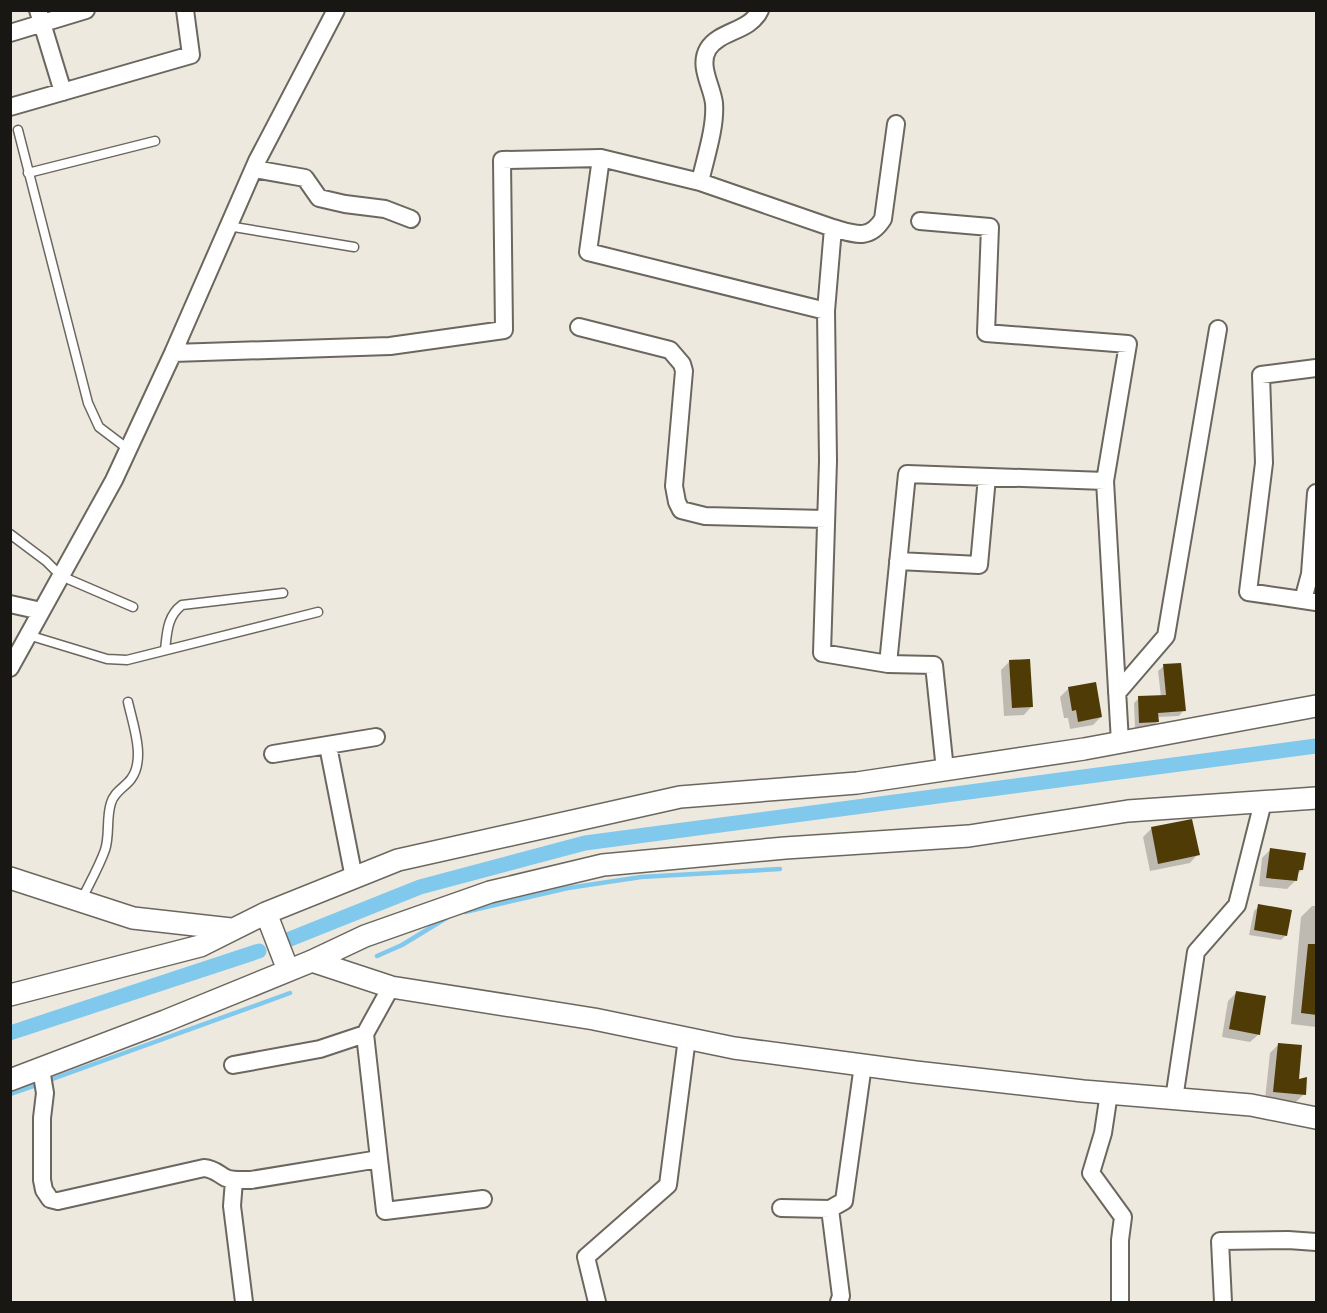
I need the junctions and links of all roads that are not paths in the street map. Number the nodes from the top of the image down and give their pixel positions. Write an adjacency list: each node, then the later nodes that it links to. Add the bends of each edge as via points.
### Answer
1 (86, 10): 5 (street)
2 (185, 10): 7 (street, via 191,55)
3 (336, 10): 13 (street)
4 (760, 10): 15 (street, via 750,23 718,40 705,55 714,114)
5 (40, 17): 6 (street); 7 (street)
6 (10, 33)
7 (63, 92): 8 (street)
8 (10, 107)
9 (896, 124): 19 (street, via 884,219 868,234)
10 (18, 130): 14 (lane)
11 (154, 141): 14 (lane)
12 (601, 158): 15 (street); 21 (street, via 588,252); 24 (street, via 502,160 504,330 390,346)
13 (254, 169): 16 (street, via 305,178 319,198 385,209); 18 (street)
14 (28, 173): 26 (lane, via 88,403 99,427)
15 (700, 182): 19 (street)
16 (411, 219)
17 (920, 221): 28 (street, via 990,227 986,333 1128,344)
18 (228, 226): 20 (lane); 24 (street)
19 (833, 228): 21 (street)
20 (354, 248)
21 (826, 311): 30 (street)
22 (579, 327): 30 (street, via 670,350 682,364 674,486 681,510 705,516)
23 (1218, 329): 44 (street, via 1166,636)
24 (172, 353): 26 (street)
25 (1317, 368): 35 (street, via 1261,375 1264,464 1248,592)
26 (128, 449): 33 (street)
27 (987, 477): 28 (street); 32 (street, via 907,474); 32 (street, via 979,564)
28 (1105, 481): 44 (street)
29 (1317, 493): 35 (street)
30 (826, 519): 42 (street, via 822,653)
31 (10, 534): 33 (lane)
32 (898, 561): 42 (street)
33 (61, 576): 37 (lane); 38 (street)
34 (284, 593): 41 (lane, via 182,605 173,612)
35 (1310, 601)
36 (10, 604): 38 (street)
37 (133, 607)
38 (41, 611): 40 (street)
39 (318, 612): 41 (lane)
40 (28, 635): 41 (lane, via 107,659 127,660); 43 (street)
41 (165, 650)
42 (888, 664): 51 (street, via 934,665)
43 (10, 668)
44 (1117, 693): 48 (street)
45 (128, 702): 56 (lane, via 137,772 115,794 110,805 106,849)
46 (1317, 706): 48 (street)
47 (376, 737): 49 (street)
48 (1120, 742): 51 (street)
49 (328, 746): 50 (street); 55 (street)
50 (273, 754)
51 (945, 770): 55 (street, via 857,783 681,797 399,860)
52 (1317, 798): 53 (street)
53 (1263, 802): 59 (street, via 1128,811 969,836 603,865 490,892 365,936); 70 (street, via 1237,905 1196,952)
54 (10, 878): 56 (street)
55 (354, 878): 57 (street)
56 (81, 901): 58 (street, via 133,918)
57 (269, 922): 58 (street); 60 (street)
58 (231, 929): 62 (street, via 200,946)
59 (312, 961): 60 (street); 61 (street)
60 (285, 962): 68 (street)
61 (391, 987): 63 (street); 64 (street)
62 (10, 995)
63 (365, 1034): 65 (street, via 320,1049); 72 (street)
64 (687, 1038): 66 (street); 79 (street, via 668,1185 586,1257)
65 (233, 1065)
66 (863, 1065): 69 (street); 76 (street, via 844,1201)
67 (10, 1080): 68 (street)
68 (43, 1081): 73 (street, via 42,1180 50,1199 66,1201 204,1168 213,1168)
69 (1109, 1094): 70 (street); 81 (street, via 1091,1173 1123,1217)
70 (1174, 1099): 71 (street, via 1251,1105)
71 (1317, 1118)
72 (379, 1159): 73 (street); 74 (street, via 385,1211)
73 (234, 1180): 78 (street, via 232,1206)
74 (483, 1199)
75 (781, 1209): 76 (street)
76 (830, 1209): 80 (street)
77 (1317, 1242): 82 (street, via 1220,1241)
78 (244, 1302)
79 (597, 1302)
80 (839, 1302)
81 (1120, 1302)
82 (1223, 1302)

